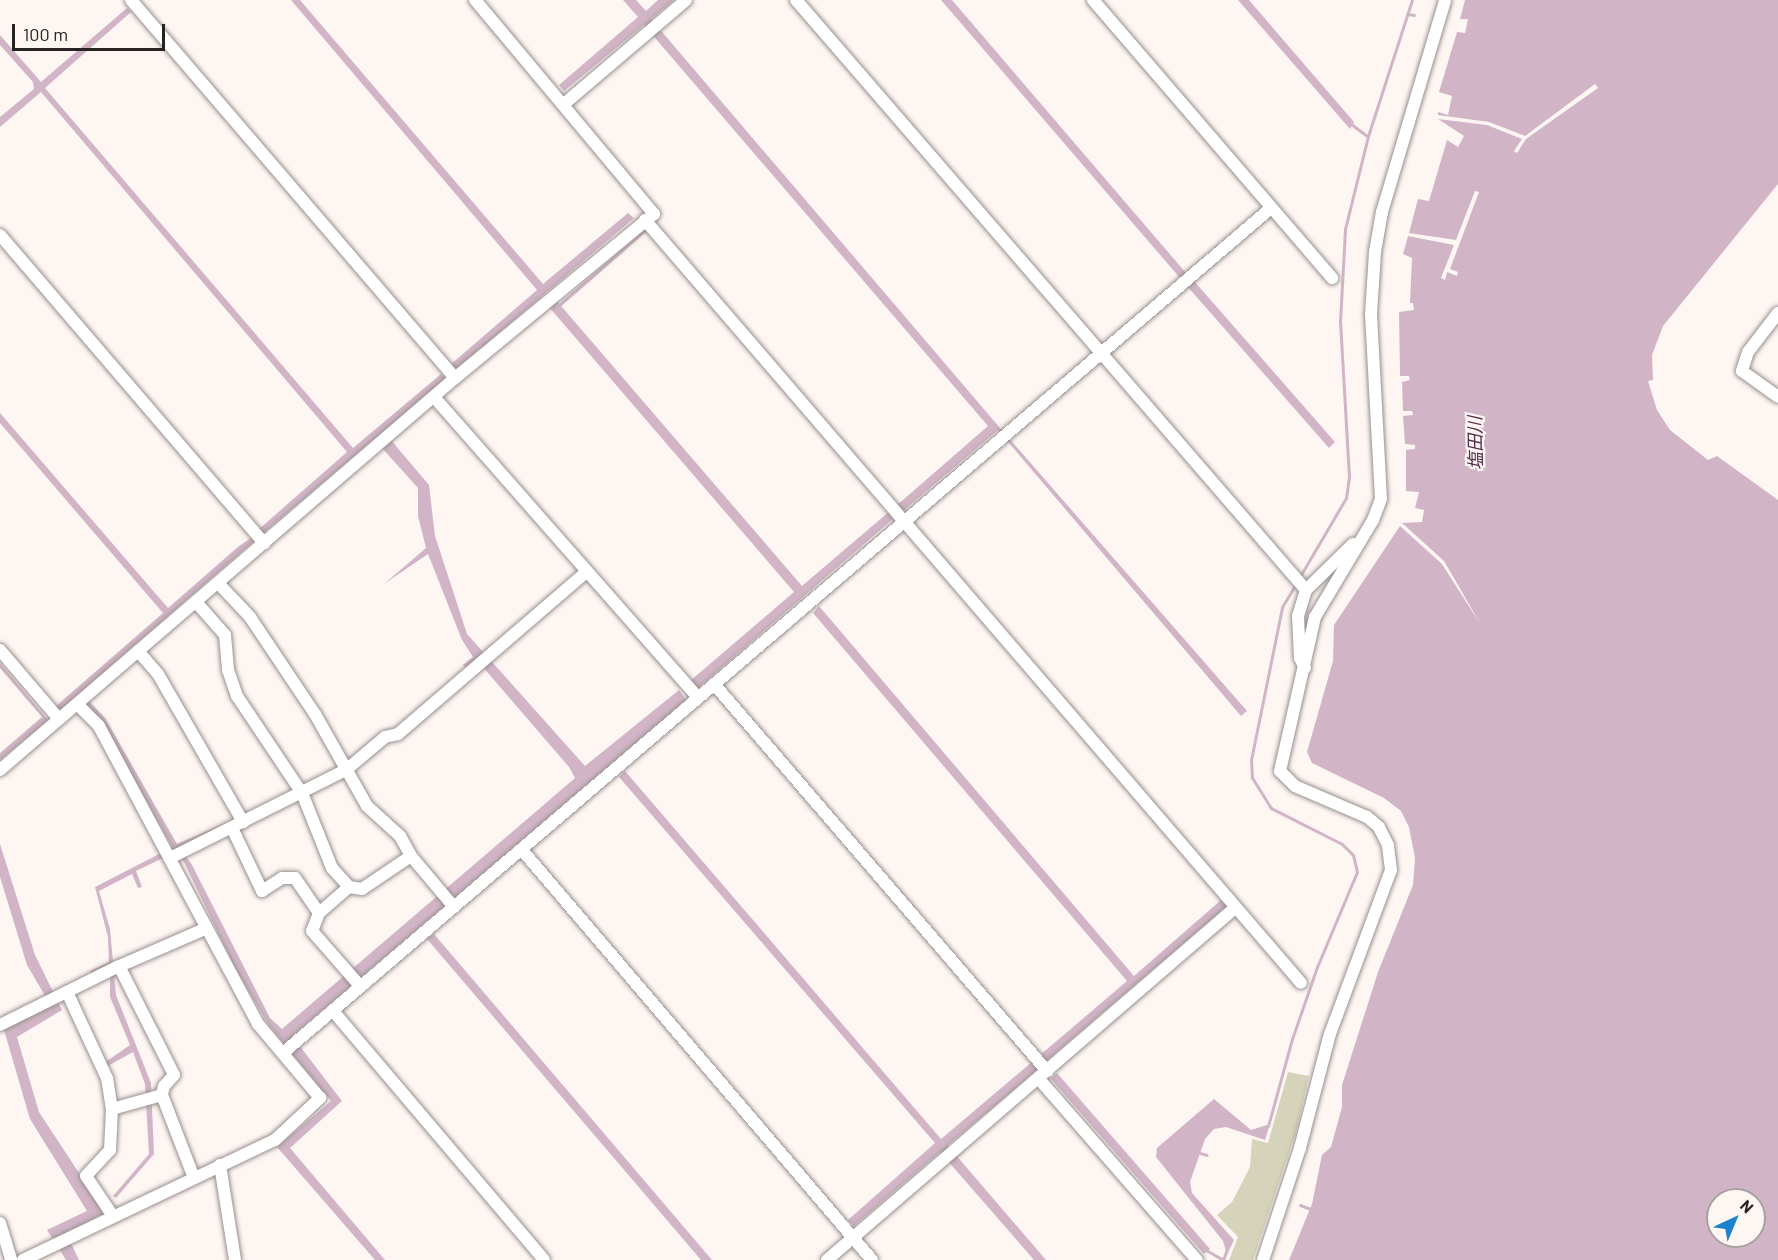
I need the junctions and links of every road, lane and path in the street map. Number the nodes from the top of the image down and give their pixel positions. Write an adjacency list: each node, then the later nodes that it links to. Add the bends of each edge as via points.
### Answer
1 (131, 0): 14 (street)
2 (475, 0): 7 (street)
3 (686, 0): 7 (street)
4 (796, 0): 13 (street)
5 (1093, 0): 8 (street)
6 (1445, 0): 19 (street, via 1382,212 1375,252 1371,314 1381,499)
7 (564, 104): 9 (street, via 654,214)
8 (1271, 208): 11 (street); 13 (street)
9 (645, 220): 14 (street); 17 (street)
10 (0, 235): 18 (street)
11 (1332, 278)
12 (1778, 313): 16 (street, via 1748,352 1742,371)
13 (1101, 353): 17 (street, via 1004,435); 22 (street)
14 (454, 378): 15 (street)
15 (434, 396): 18 (street); 20 (street)
16 (1778, 397)
17 (898, 515): 27 (street, via 809,602); 40 (street)
18 (264, 543): 21 (street)
19 (1357, 544): 22 (street, via 1351,544); 26 (street, via 1315,617)
20 (585, 573): 28 (street); 32 (street, via 398,734 386,737)
21 (218, 583): 23 (street); 32 (street, via 250,617)
22 (1304, 588): 26 (street, via 1298,616 1300,658)
23 (195, 602): 25 (street); 33 (street, via 225,635 228,670 237,696)
24 (0, 650): 30 (street)
25 (138, 651): 29 (street); 34 (street, via 158,674)
26 (1306, 669): 65 (street, via 1280,771 1295,786 1367,817 1379,827 1388,845 1391,870 1333,1025 1300,1148)
27 (714, 684): 28 (street); 50 (street)
28 (692, 693): 35 (street, via 617,768)
29 (77, 704): 30 (street); 36 (street, via 99,726)
30 (59, 719): 31 (street)
31 (0, 770)
32 (346, 770): 33 (street); 37 (street, via 367,806 400,836)
33 (302, 793): 34 (street); 38 (street, via 332,868)
34 (238, 825): 36 (street); 41 (street, via 262,891 282,878 295,878)
35 (522, 850): 39 (street); 57 (street)
36 (178, 854): 42 (street)
37 (411, 856): 38 (street, via 362,889); 39 (street)
38 (349, 887): 41 (street)
39 (452, 904): 45 (street)
40 (1235, 908): 44 (street); 50 (street)
41 (319, 913): 45 (street, via 312,931)
42 (207, 928): 43 (street); 49 (street, via 258,1024)
43 (114, 968): 46 (street); 51 (street, via 174,1075)
44 (1301, 983)
45 (361, 987): 47 (street)
46 (57, 997): 48 (street); 52 (street, via 107,1078)
47 (333, 1011): 49 (street); 61 (street)
48 (0, 1025)
49 (285, 1051): 53 (street, via 320,1098 275,1140)
50 (1045, 1068): 57 (street); 64 (street)
51 (152, 1098): 52 (street); 54 (street)
52 (112, 1109): 55 (street, via 110,1150 86,1176)
53 (219, 1166): 54 (street); 60 (street)
54 (194, 1178): 55 (street)
55 (113, 1216): 59 (street)
56 (0, 1223): 58 (street)
57 (853, 1238): 62 (street); 63 (street)
58 (11, 1260)
59 (23, 1260)
60 (235, 1260)
61 (544, 1260)
62 (827, 1260)
63 (872, 1260)
64 (1197, 1260)
65 (1263, 1260)

